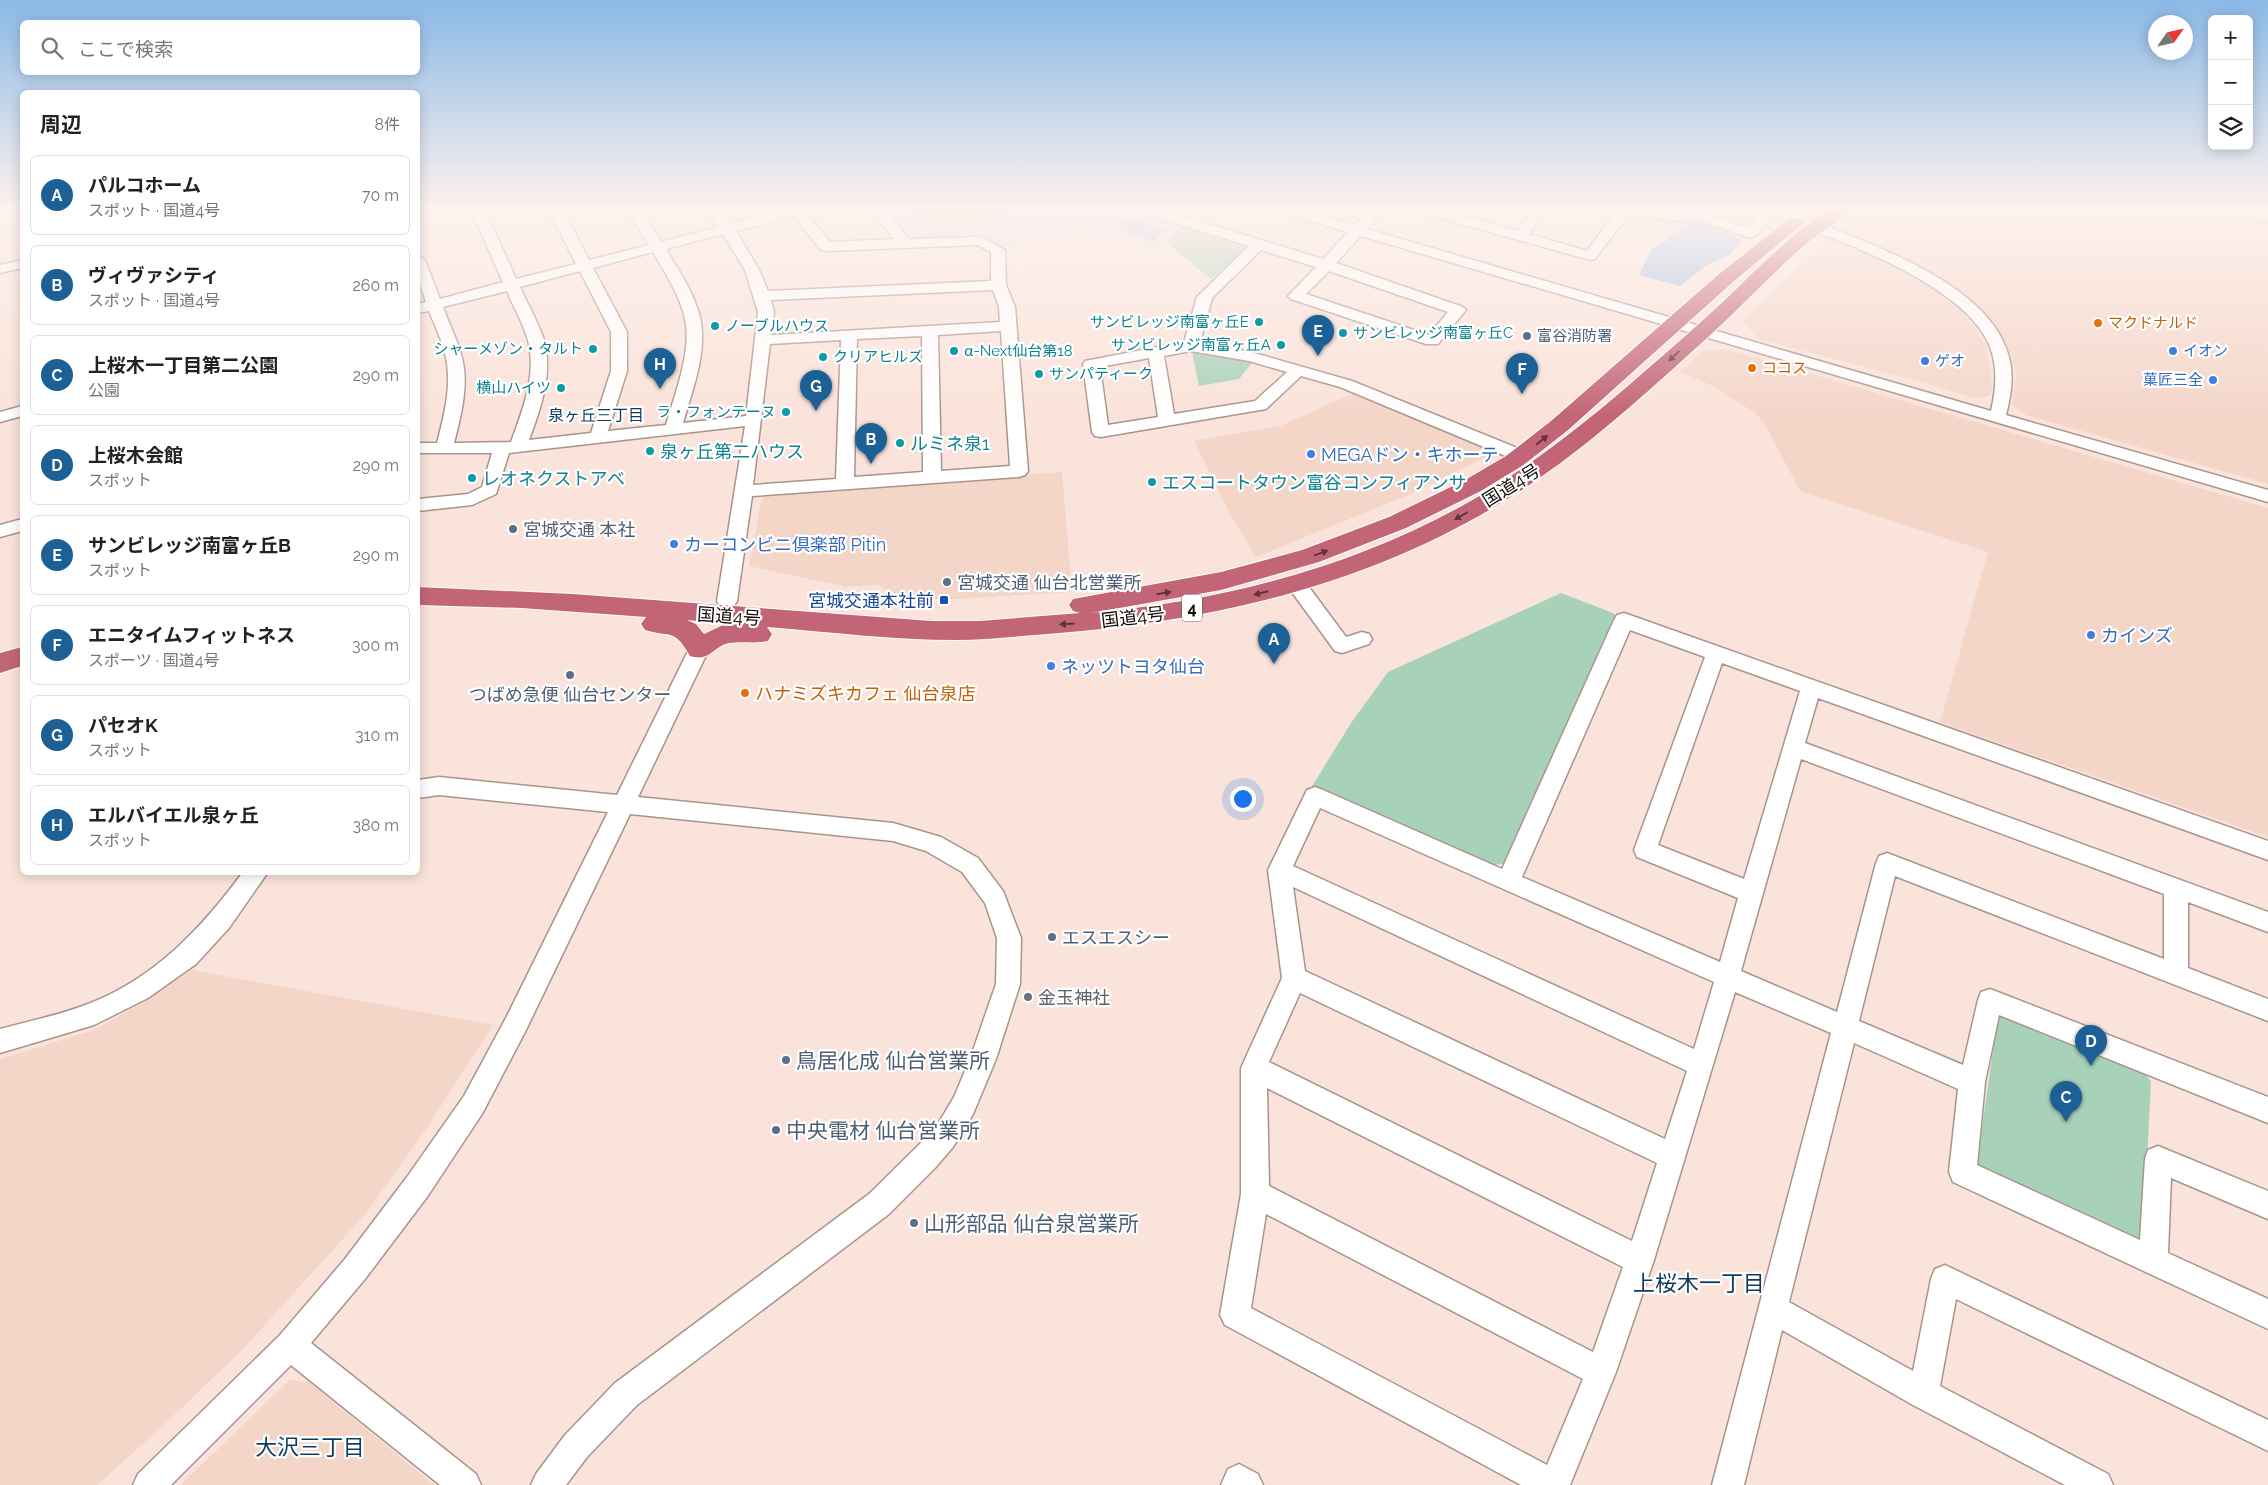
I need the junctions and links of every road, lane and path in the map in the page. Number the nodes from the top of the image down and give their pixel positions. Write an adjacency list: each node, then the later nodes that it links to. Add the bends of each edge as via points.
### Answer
1 (424, 277): 18 (street)
2 (508, 277): 15 (street)
3 (542, 277): 15 (street)
4 (591, 277): 35 (street, via 619,332 619,371)
5 (674, 277): 34 (street, via 693,318 694,336)
6 (756, 277): 17 (street)
7 (999, 277): 16 (street)
8 (1225, 277): 26 (street, via 1205,297)
9 (1314, 277): 10 (street, via 1296,296 1432,341 1458,310)
10 (1362, 277)
11 (1515, 277): 20 (street)
12 (1726, 277): 20 (highway, 国道4号 / 4)
13 (1753, 277): 23 (highway, 国道4号 / 4)
14 (1928, 277): 31 (street, via 1977,317 1999,350 2004,388)
15 (512, 285): 18 (street); 36 (street, via 535,337 540,372 537,393)
16 (999, 285): 17 (street); 21 (street, via 1007,307)
17 (763, 296): 25 (street, via 766,312)
18 (434, 305): 19 (street); 38 (street, via 456,372 457,390)
19 (420, 308)
20 (1674, 325): 23 (street); 39 (highway, 国道4号 / 4, one-way to 20, via 1606,388)
21 (1008, 326): 22 (street); 40 (street, via 1019,471)
22 (930, 331): 24 (street); 40 (street)
23 (1700, 332): 31 (street); 48 (highway, 国道4号 / 4, one-way to 48, via 1597,424 1493,498 1398,549)
24 (848, 335): 25 (street); 41 (street)
25 (764, 340): 32 (street)
26 (1191, 346): 27 (street); 28 (street, via 1251,356)
27 (1156, 354): 33 (street); 33 (street, via 1091,364 1100,432)
28 (1299, 370): 33 (street, via 1260,404); 39 (street, via 1346,384)
29 (20, 412): 30 (street)
30 (0, 417)
31 (1996, 418): 43 (street)
32 (754, 420): 34 (street); 42 (street)
33 (1167, 420)
34 (673, 428): 35 (street)
35 (598, 437): 36 (street)
36 (510, 447): 38 (street); 44 (street, via 490,490 472,499)
37 (420, 448): 38 (street)
38 (444, 448)
39 (1521, 456): 50 (highway, 国道4号 / 4, one-way to 39, via 860,611 1006,612 1173,592 1283,566 1356,540 1435,505)
40 (932, 477): 41 (street)
41 (845, 483): 42 (street)
42 (744, 491): 50 (street)
43 (2268, 496)
44 (420, 505)
45 (20, 526): 46 (street)
46 (0, 531)
47 (420, 579): 50 (highway, 国道4号 / 4, via 512,580)
48 (1296, 584): 52 (highway, 国道4号 / 4, one-way to 52, via 1216,604 1134,618); 53 (street, via 1342,646)
49 (420, 596): 51 (highway, 国道4号 / 4)
50 (728, 600)
51 (574, 602): 52 (highway, 国道4号 / 4); 56 (highway, via 600,618 683,628 691,632)
52 (949, 631): 56 (highway, via 913,640 735,632 723,634)
53 (1362, 639)
54 (20, 643): 55 (highway)
55 (0, 648)
56 (699, 649): 63 (street)
57 (1716, 653): 60 (street); 67 (street, via 1624,620); 69 (street, via 1645,850)
58 (20, 657): 59 (highway)
59 (0, 663)
60 (1811, 687): 61 (street); 64 (street)
61 (1794, 748): 68 (street); 69 (street)
62 (420, 788): 63 (street, via 438,786)
63 (624, 804): 88 (street, via 473,1105 377,1240); 94 (street, via 892,832 933,844 970,865 995,898 1009,938 1008,984 964,1105 944,1138 925,1159 879,1204 626,1394 576,1446)
64 (2268, 851)
65 (1279, 870): 67 (street, via 1315,796); 73 (street); 77 (street)
66 (255, 875): 76 (street, via 221,921 187,956 140,990 94,1014)
67 (1508, 882): 72 (street)
68 (2176, 888): 70 (street); 71 (street)
69 (1752, 893): 72 (street)
70 (2268, 922)
71 (2176, 975): 74 (street); 75 (street, via 1887,863)
72 (1728, 977): 75 (street); 77 (street)
73 (1294, 978): 78 (street); 81 (street)
74 (2268, 1010)
75 (1845, 1026): 79 (street); 86 (street)
76 (0, 1040)
77 (1702, 1065): 81 (street)
78 (1254, 1068): 82 (street); 84 (street)
79 (1972, 1082): 80 (street, via 1990,1000); 85 (street, via 1963,1172)
80 (2268, 1110)
81 (1673, 1157): 84 (street)
82 (1255, 1194): 89 (street); 97 (street, via 1235,1315)
83 (2268, 1205): 85 (street, via 2158,1159)
84 (1640, 1260): 89 (street)
85 (2153, 1262): 87 (street)
86 (1774, 1309): 90 (street); 98 (street)
87 (2268, 1314)
88 (290, 1345): 92 (street); 93 (street)
89 (1601, 1372): 97 (street)
90 (1924, 1394): 91 (street, via 1945,1279); 99 (street)
91 (2268, 1436)
92 (149, 1485)
93 (465, 1485)
94 (547, 1485)
95 (1237, 1485): 96 (street, via 1239,1480)
96 (1248, 1485)
97 (1553, 1485)
98 (1728, 1485)
99 (2097, 1485)

